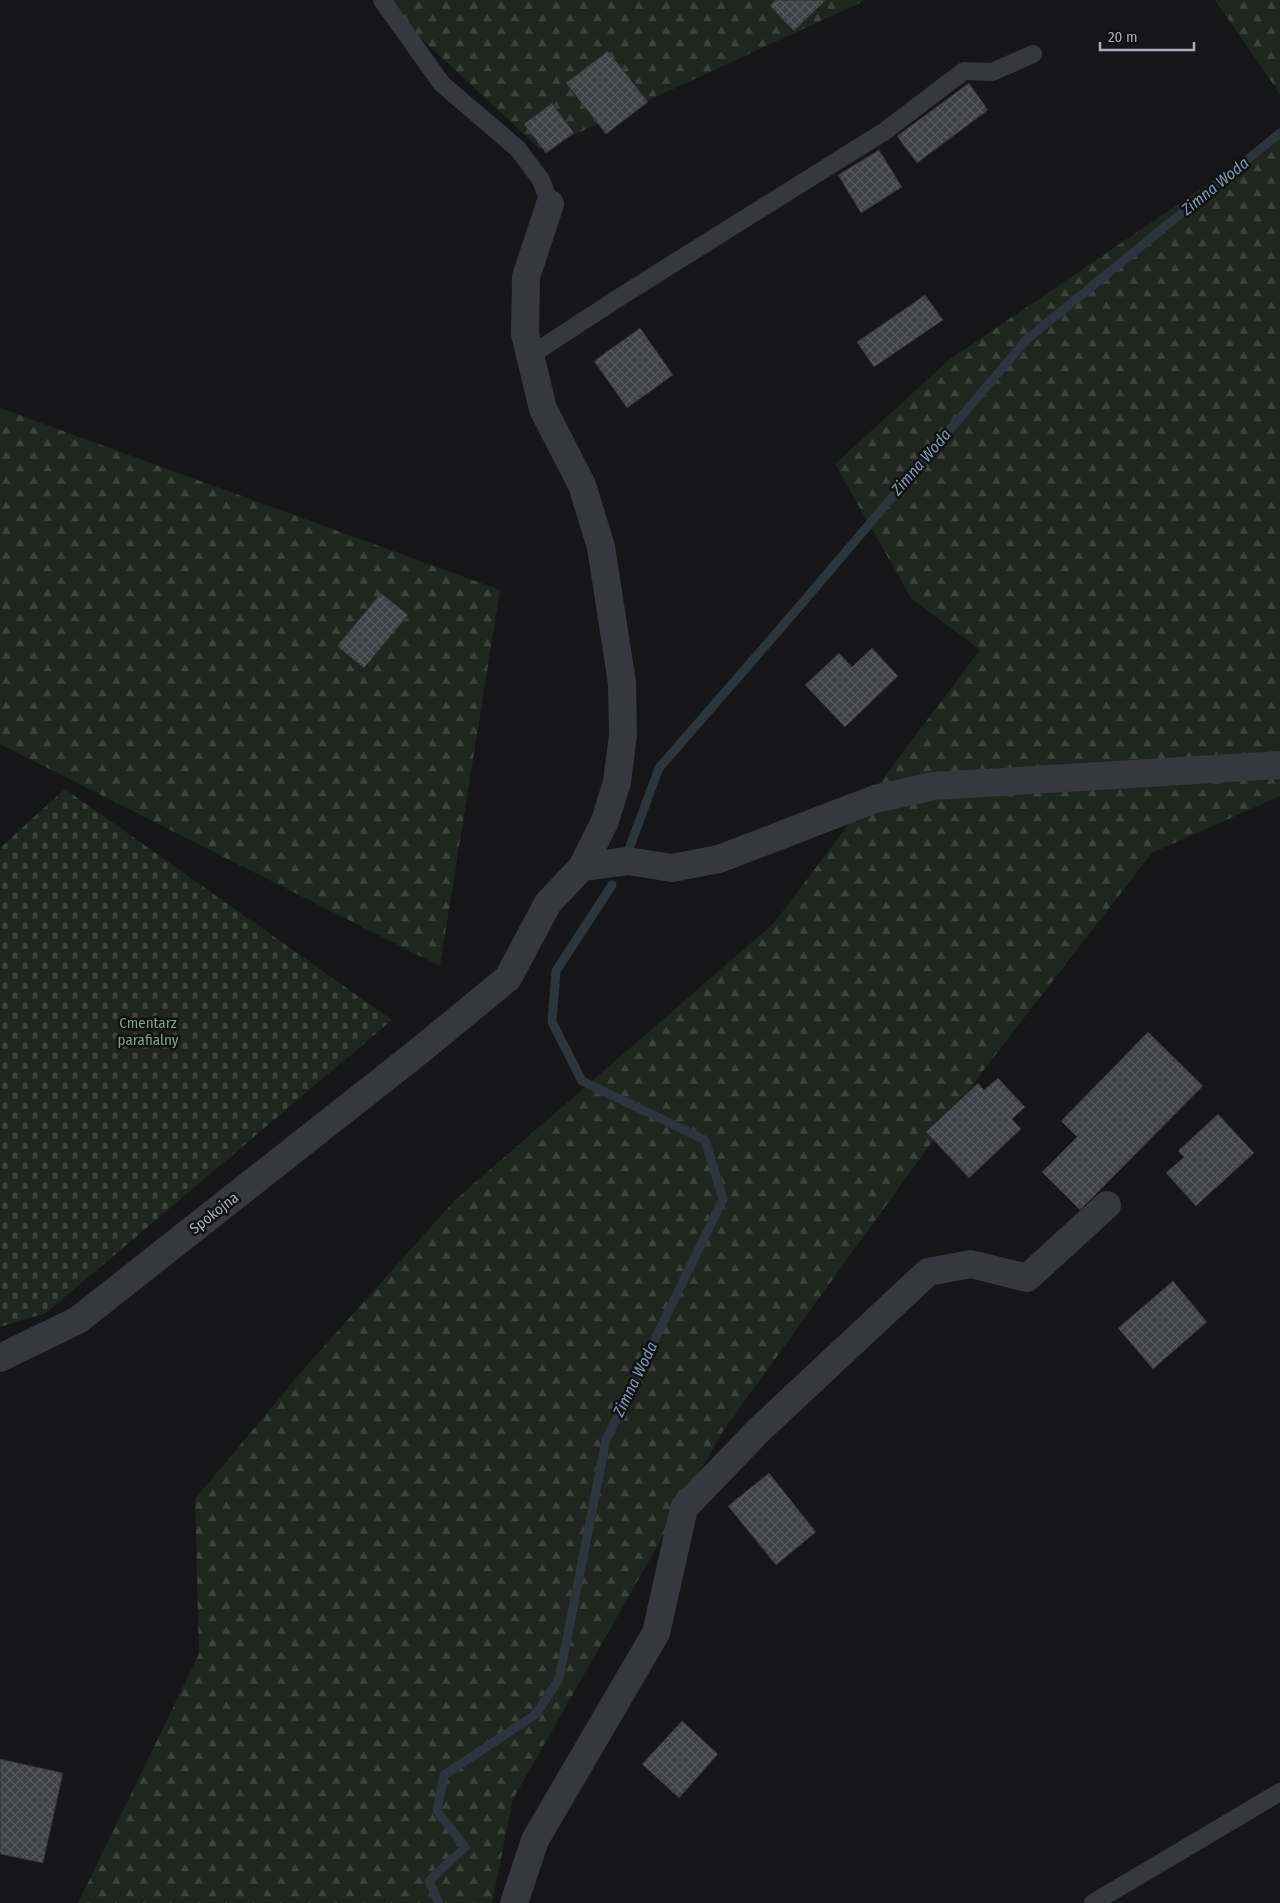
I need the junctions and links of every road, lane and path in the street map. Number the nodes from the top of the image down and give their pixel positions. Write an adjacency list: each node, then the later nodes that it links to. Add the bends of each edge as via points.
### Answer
1 (382, 0): 3 (lane, via 442,84 518,149 541,180)
2 (1033, 54): 4 (lane, via 992,72 964,71 885,131)
3 (550, 204): 4 (street, Spokojna, via 526,276 526,334)
4 (530, 355): 6 (street, Spokojna, via 543,409 582,486 601,547 622,683 618,782 605,821)
5 (1280, 764): 6 (street, via 934,786 876,800 719,859 672,868 628,861)
6 (582, 867): 8 (street, Spokojna, via 548,902 508,978 78,1320)
7 (1107, 1205): 10 (street, via 1027,1278 971,1264 928,1272 759,1430 684,1508 656,1633 535,1840)
8 (0, 1358)
9 (1280, 1792): 11 (lane)
10 (514, 1903)
11 (1093, 1903)

